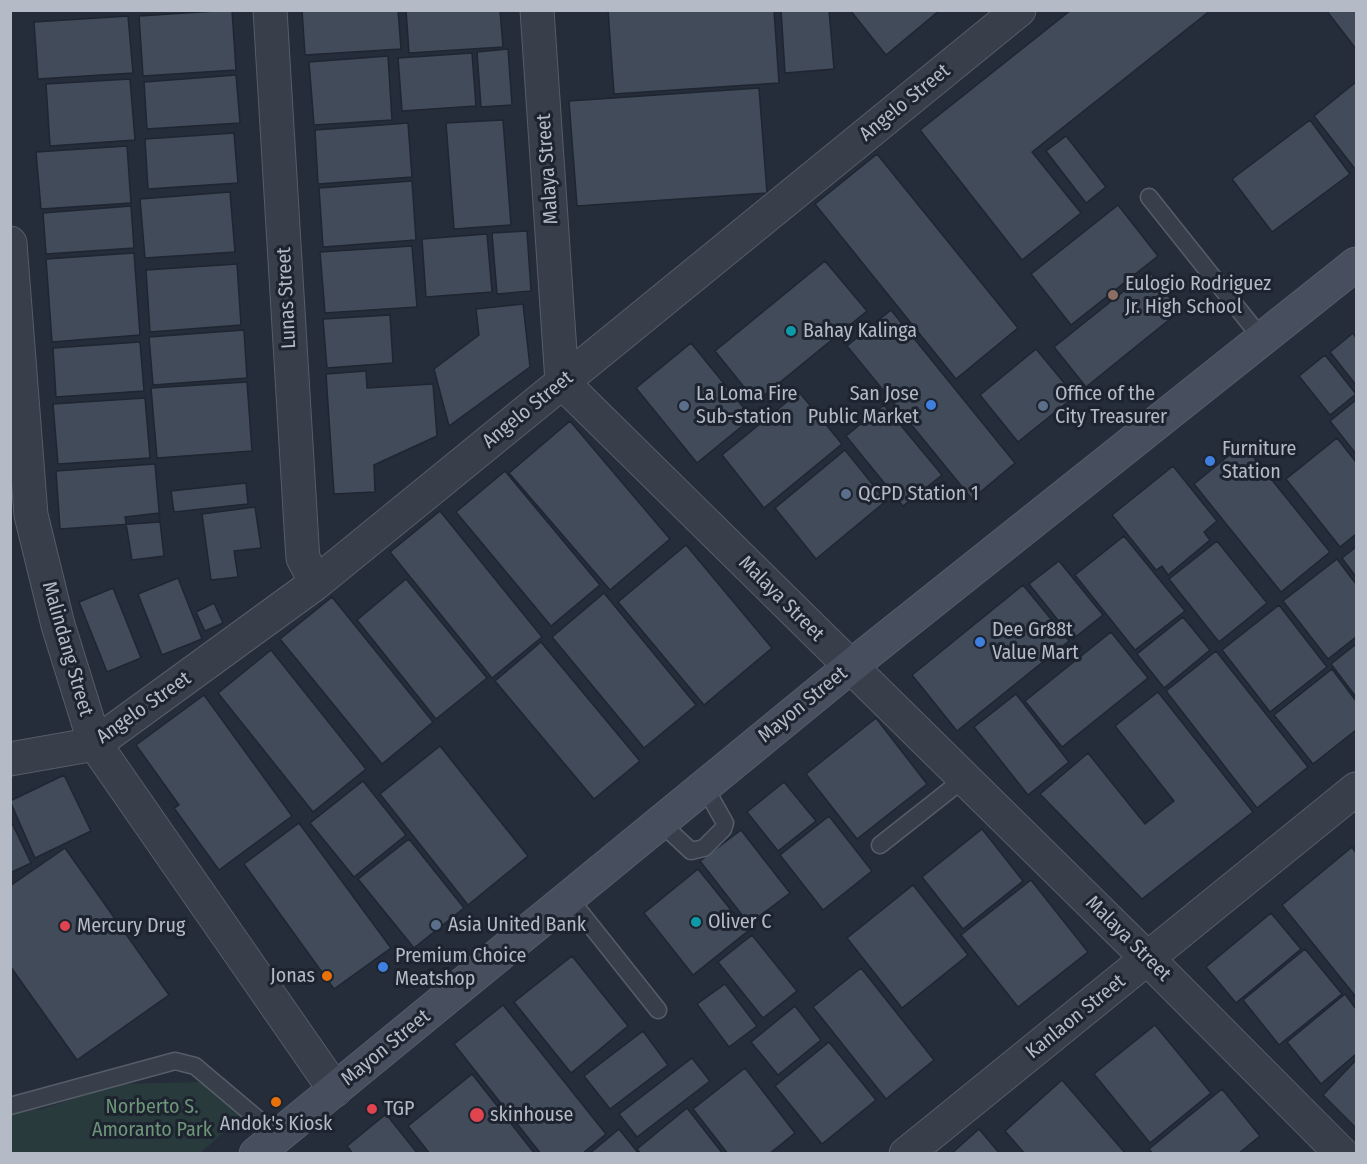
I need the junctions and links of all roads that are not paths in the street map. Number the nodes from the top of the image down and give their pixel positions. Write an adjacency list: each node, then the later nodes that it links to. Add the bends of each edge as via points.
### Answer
1 (270, 10): 9 (street, Lunas Street, via 303,551)
2 (537, 10): 8 (street, Malaya Street)
3 (1019, 10): 8 (street, Angelo Street)
4 (1149, 197): 7 (lane)
5 (10, 243): 11 (street, Malindang Street, via 31,515 58,625)
6 (1356, 264): 7 (main road, Mayon Street)
7 (1263, 340): 10 (main road, Mayon Street)
8 (562, 381): 9 (street, Angelo Street); 10 (street, Malaya Street)
9 (316, 583): 11 (street, Angelo Street)
10 (850, 667): 13 (street, Malaya Street); 14 (main road, Mayon Street)
11 (95, 744): 12 (street, Angelo Street); 21 (street, Malindang Street)
12 (10, 759)
13 (965, 778): 17 (lane); 19 (street, Malaya Street)
14 (704, 786): 16 (main road, Mayon Street); 16 (lane, via 725,823 704,848 691,851)
15 (1356, 789): 19 (street, Kanlaon Street)
16 (660, 822): 18 (main road, Mayon Street)
17 (880, 845)
18 (569, 898): 20 (lane); 21 (main road, Mayon Street)
19 (1148, 959): 24 (street, Kanlaon Street); 25 (street, Malaya Street)
20 (658, 1010)
21 (335, 1090): 23 (main road, Mayon Street)
22 (10, 1106): 23 (lane, via 175,1061 195,1066)
23 (267, 1145)
24 (906, 1154)
25 (1342, 1154)

